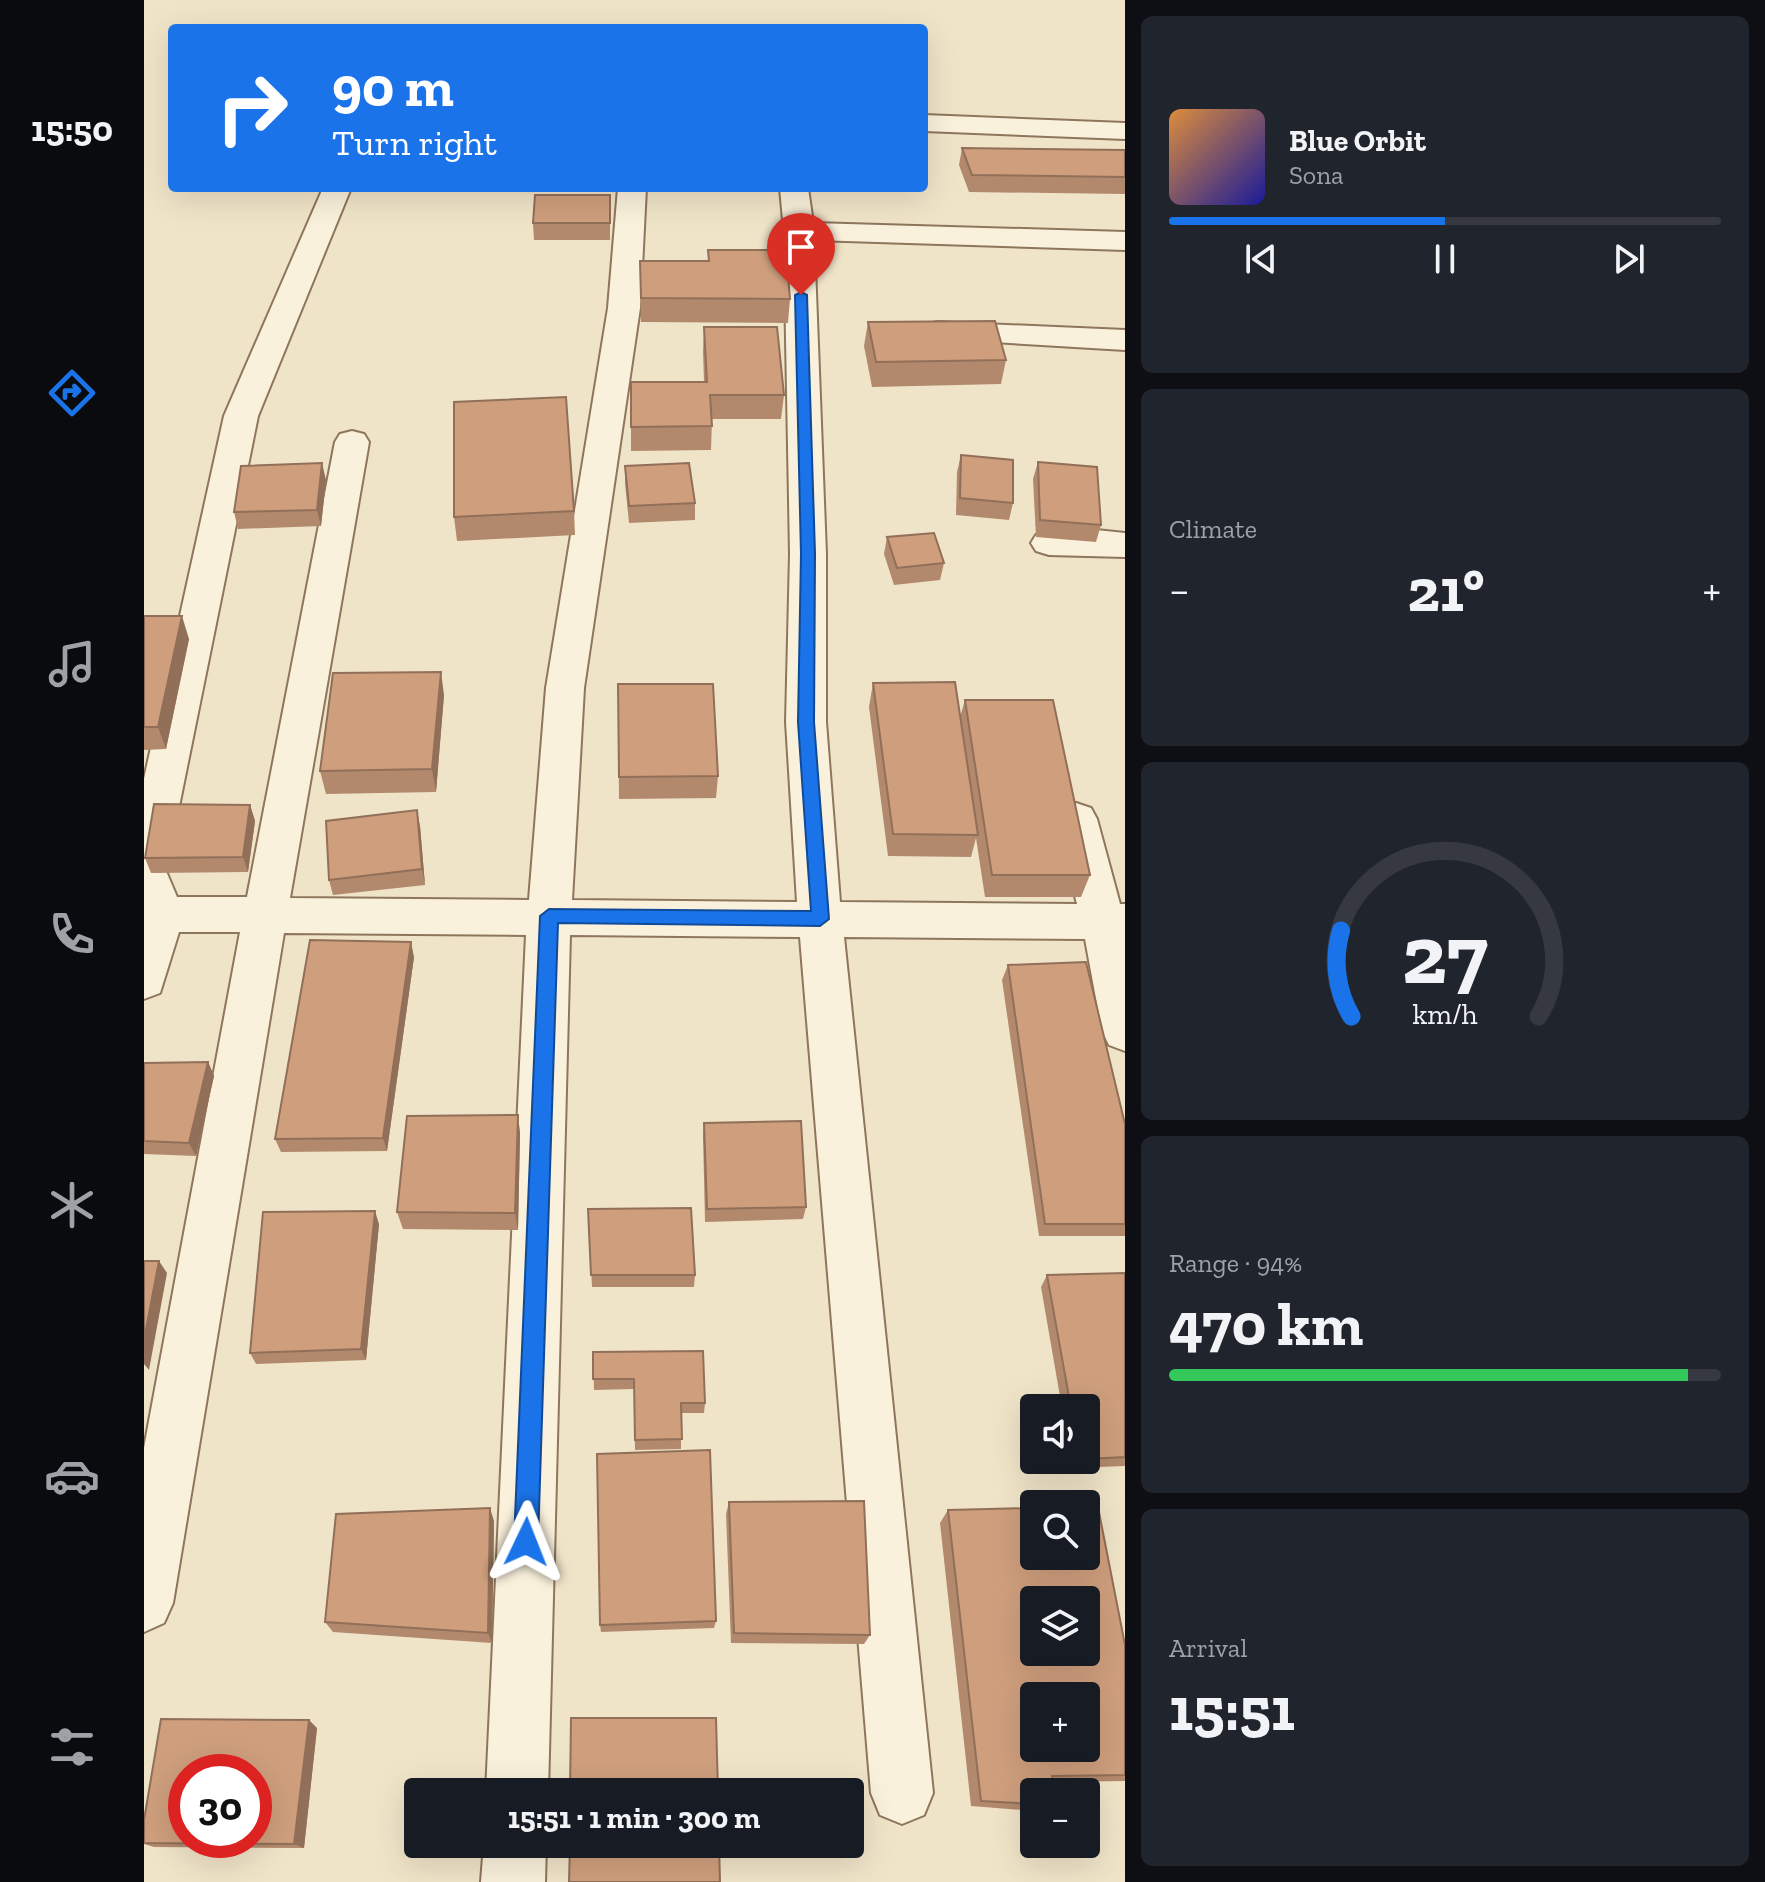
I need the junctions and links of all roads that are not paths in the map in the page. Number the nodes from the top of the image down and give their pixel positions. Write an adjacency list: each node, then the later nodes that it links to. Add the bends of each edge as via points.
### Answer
1 (928, 123): 2 (street)
2 (1125, 131)
3 (335, 192): 14 (street, via 241,416 145,871)
4 (632, 192): 16 (street, via 624,308 565,688)
5 (794, 192): 6 (street)
6 (799, 231): 7 (street); 17 (street, via 808,554 806,722)
7 (1125, 241)
8 (916, 330): 9 (street)
9 (1125, 340)
10 (352, 442): 15 (street)
11 (1049, 543): 12 (street)
12 (1125, 545)
13 (1076, 819): 18 (street)
14 (153, 914): 15 (street); 19 (street)
15 (265, 914): 16 (street); 21 (street)
16 (549, 916): 17 (street); 22 (street)
17 (820, 919): 18 (street); 23 (street)
18 (1114, 922): 20 (street)
19 (144, 980)
20 (1125, 1031)
21 (144, 1603)
22 (518, 1778)
23 (902, 1793)
24 (514, 1858): 25 (street)
25 (513, 1882)

